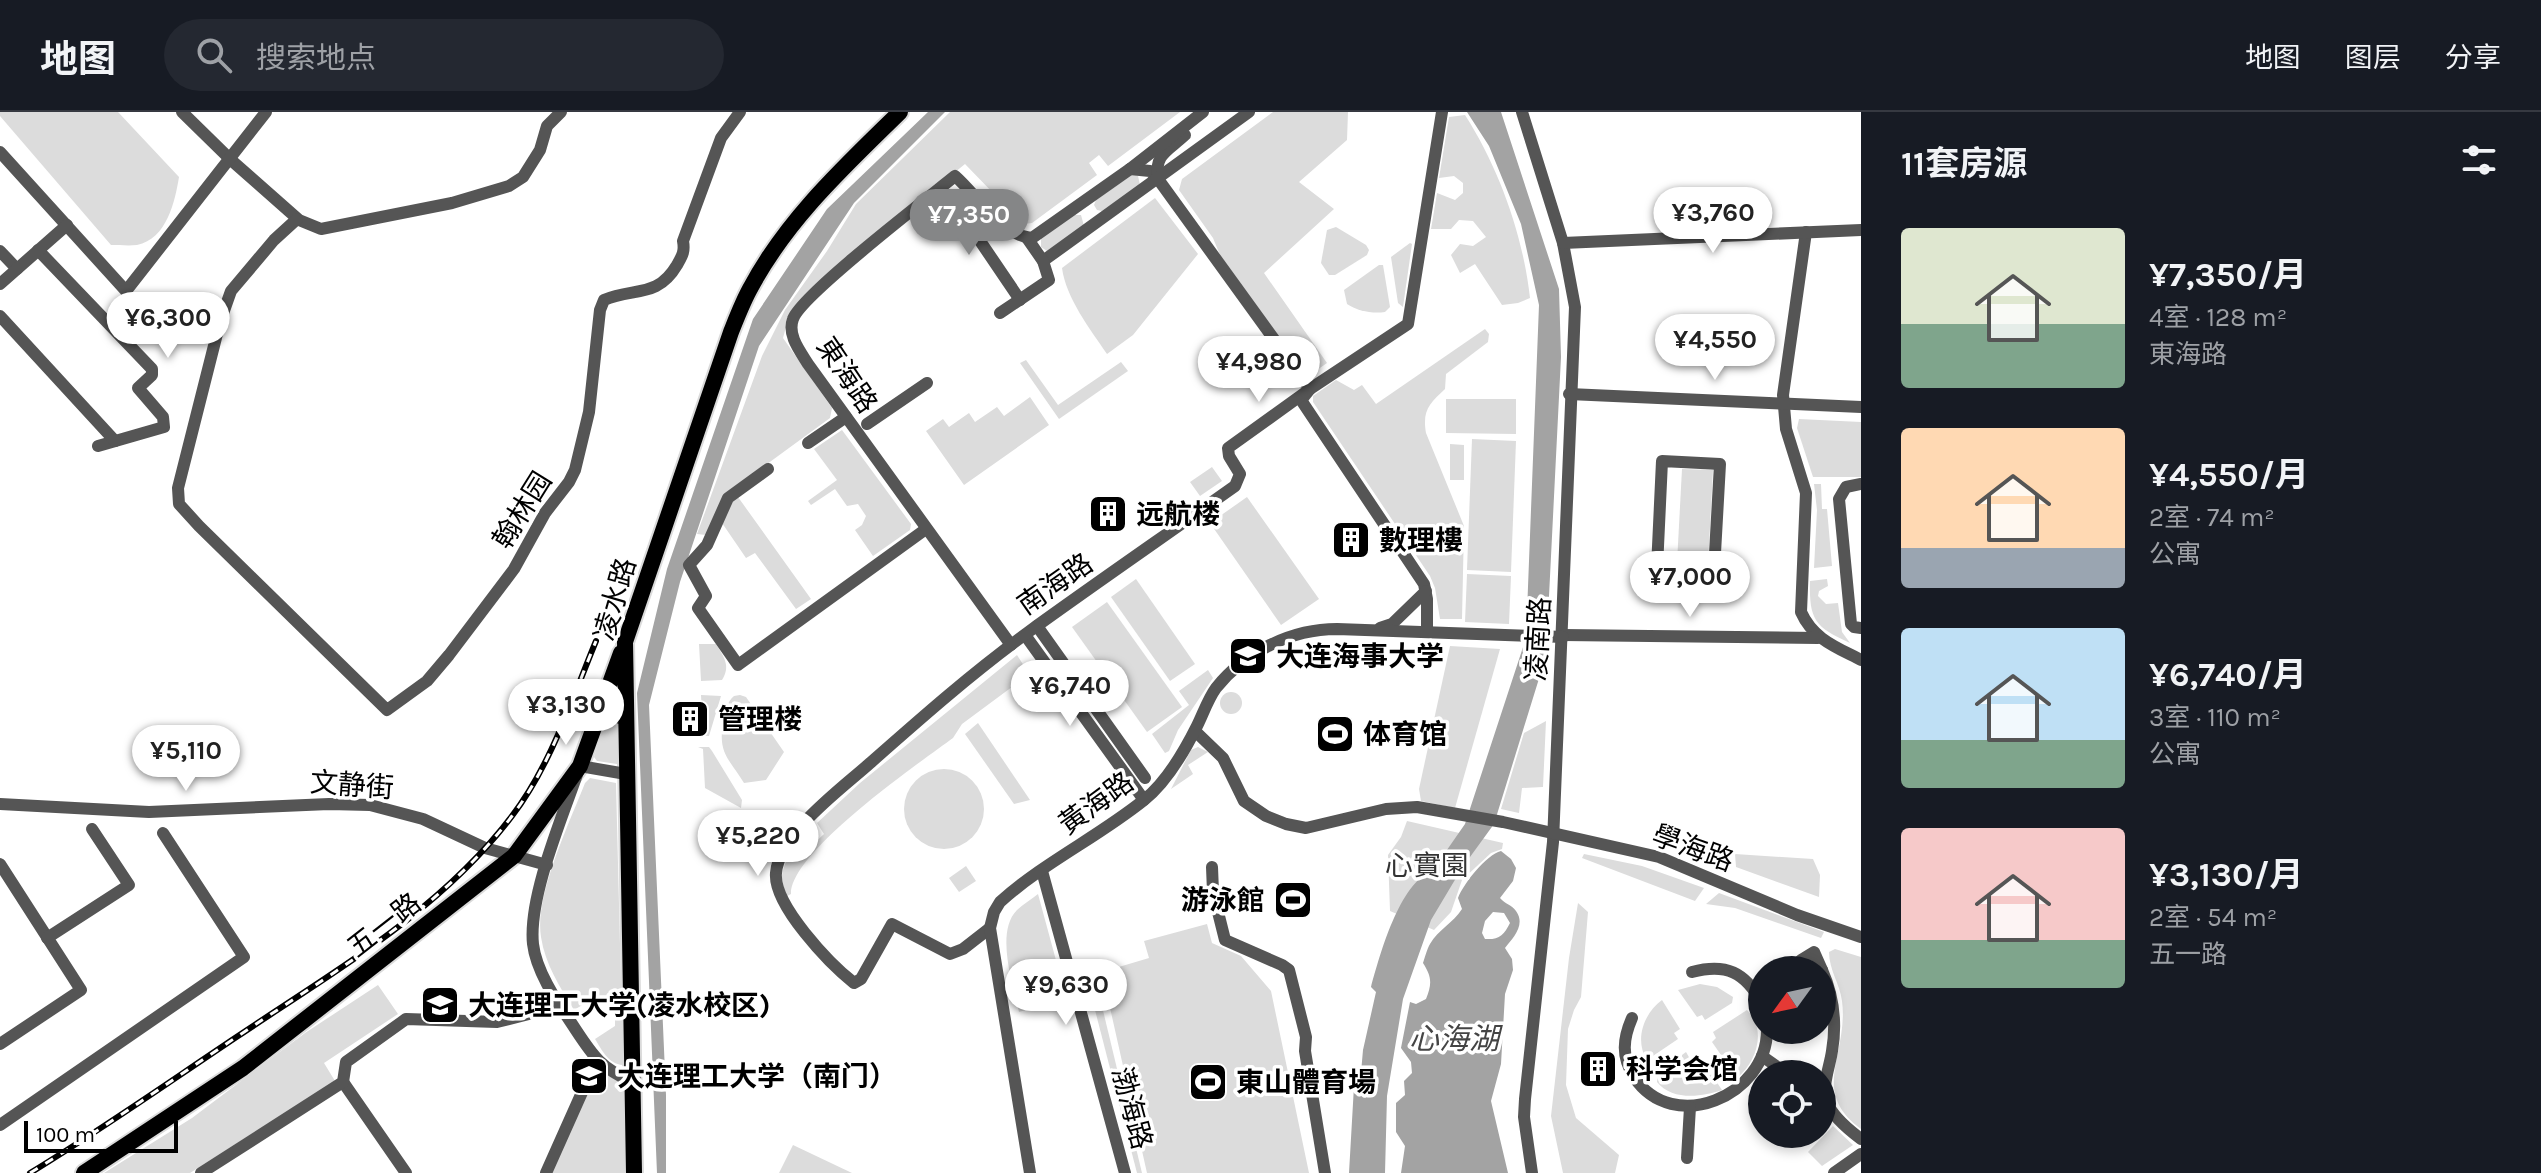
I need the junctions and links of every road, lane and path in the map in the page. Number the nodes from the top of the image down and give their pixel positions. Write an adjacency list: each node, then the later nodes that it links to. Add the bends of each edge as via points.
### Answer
1 (182, 112): 11 (street)
2 (266, 112): 11 (street)
3 (561, 112): 16 (street, via 547,126 523,177 499,190 321,229)
4 (740, 112): 16 (street, 翰林园, via 721,138 683,241 684,253 671,275 648,291 604,300 589,412 569,482 514,569 427,681 387,710 179,504 178,488 231,291)
5 (900, 112): 53 (main road, 凌水路, via 802,211 749,289)
6 (1442, 112): 32 (street, 南海路, via 1408,324)
7 (1522, 112): 22 (street, 凌南路)
8 (1202, 113): 12 (street); 13 (street, via 1160,157)
9 (1247, 113): 13 (street)
10 (0, 152): 18 (street)
11 (231, 160): 16 (street); 18 (street, via 126,291)
12 (1130, 169): 13 (street, via 1150,171); 15 (street)
13 (1158, 179): 17 (street); 32 (street)
14 (921, 203): 21 (street, 東海路, via 955,176 1008,230); 28 (street, via 951,198); 36 (street, 東海路, via 836,274 792,321 793,338)
15 (1082, 203): 17 (street); 21 (street)
16 (297, 219)
17 (1097, 223): 25 (street)
18 (67, 225): 23 (street)
19 (1861, 230): 20 (street)
20 (1806, 232): 22 (street); 34 (street)
21 (1027, 238): 25 (street)
22 (1563, 243): 33 (street, 凌南路, via 1575,307)
23 (38, 250): 26 (street); 38 (street, via 152,369 138,388 163,417 164,427)
24 (0, 251): 26 (street)
25 (1043, 261): 28 (street, via 1049,280)
26 (17, 269): 27 (street)
27 (0, 284)
28 (1020, 300): 29 (street)
29 (1000, 313)
30 (0, 316): 38 (street)
31 (927, 383): 37 (street)
32 (1310, 389): 45 (street, via 1303,403); 46 (street, 南海路, via 1228,448 1240,474 1235,486)
33 (1570, 394): 34 (street); 51 (street, 凌南路)
34 (1784, 404): 35 (street); 52 (street, via 1786,429 1806,493 1801,612)
35 (1861, 407)
36 (846, 417): 39 (street); 43 (street, 東海路)
37 (867, 424)
38 (115, 441): 40 (street)
39 (808, 443)
40 (98, 446)
41 (768, 469): 43 (street, via 728,498 707,545 689,565 706,596 698,608 738,665)
42 (1861, 484): 47 (street, via 1846,487 1839,499 1851,624)
43 (926, 529): 54 (street, 東海路)
44 (1657, 568): 44 (street, via 1662,461 1720,464 1714,571)
45 (1426, 591): 48 (street, via 1392,624); 49 (street)
46 (1037, 626): 50 (street, 南海路); 61 (street)
47 (1861, 628)
48 (1377, 629): 49 (street, 黃海路); 58 (street, 黃海路, via 1318,629 1284,637 1240,664 1215,690)
49 (1427, 631): 51 (street, 黃海路)
50 (1025, 635): 54 (street, 南海路); 62 (street)
51 (1563, 636): 52 (street); 66 (street, 凌南路)
52 (1818, 638): 55 (street)
53 (625, 642): 56 (main road, 五一路); 57 (main road, 凌水路)
54 (1011, 645): 72 (street, 南海路, via 832,796 789,840 775,872 786,905 818,949 854,983 892,924 950,954)
55 (1861, 660)
56 (598, 717): 57 (street); 59 (main road, 五一路)
57 (626, 720): 60 (main road, 凌水路)
58 (1195, 731): 62 (street, 黃海路, via 1168,775); 66 (street, 學海路, via 1223,758 1244,801 1286,824 1306,828 1417,807)
59 (580, 766): 60 (street); 67 (main road, 五一路); 69 (street)
60 (626, 774): 85 (main road, 凌水路)
61 (1145, 778)
62 (1144, 800): 71 (street, 黃海路)
63 (0, 804): 67 (street, 文静街, via 149,812 370,805 423,819)
64 (92, 829): 74 (street, via 129,885)
65 (163, 833): 88 (street, via 244,957)
66 (1554, 833): 73 (street, 學海路, via 1659,857); 100 (street, 凌南路, via 1525,1099)
67 (514, 856): 69 (street, 文静街); 92 (main road, 五一路, via 243,1068)
68 (0, 864): 74 (street)
69 (547, 865): 77 (street, via 533,912 533,946)
70 (1212, 867): 99 (street, via 1225,940 1289,970 1306,1037)
71 (1042, 871): 72 (street, 黃海路, via 1000,902); 98 (street, 渤海路)
72 (990, 928): 97 (street)
73 (1861, 937)
74 (47, 938): 79 (street, via 81,990)
75 (1692, 972): 76 (street, via 1726,969)
76 (1748, 983)
77 (560, 1006): 83 (street); 84 (street, via 497,1022 406,1019 346,1062)
78 (1632, 1018): 86 (street, via 1624,1049 1632,1074 1660,1101)
79 (0, 1044)
80 (1764, 1044): 81 (street)
81 (1762, 1056): 82 (street); 86 (street, via 1733,1092)
82 (1768, 1060)
83 (596, 1061): 85 (street); 95 (street)
84 (343, 1082): 93 (street); 94 (street)
85 (634, 1083): 96 (main road, 凌水路)
86 (1690, 1107): 91 (street)
87 (1836, 1115): 89 (street)
88 (0, 1125)
89 (1861, 1139)
90 (1861, 1154): 101 (street)
91 (1687, 1158)
92 (84, 1173)
93 (201, 1173)
94 (406, 1173)
95 (546, 1173)
96 (634, 1173)
97 (1030, 1173)
98 (1125, 1173)
99 (1325, 1173)
100 (1532, 1173)
101 (1834, 1173)

